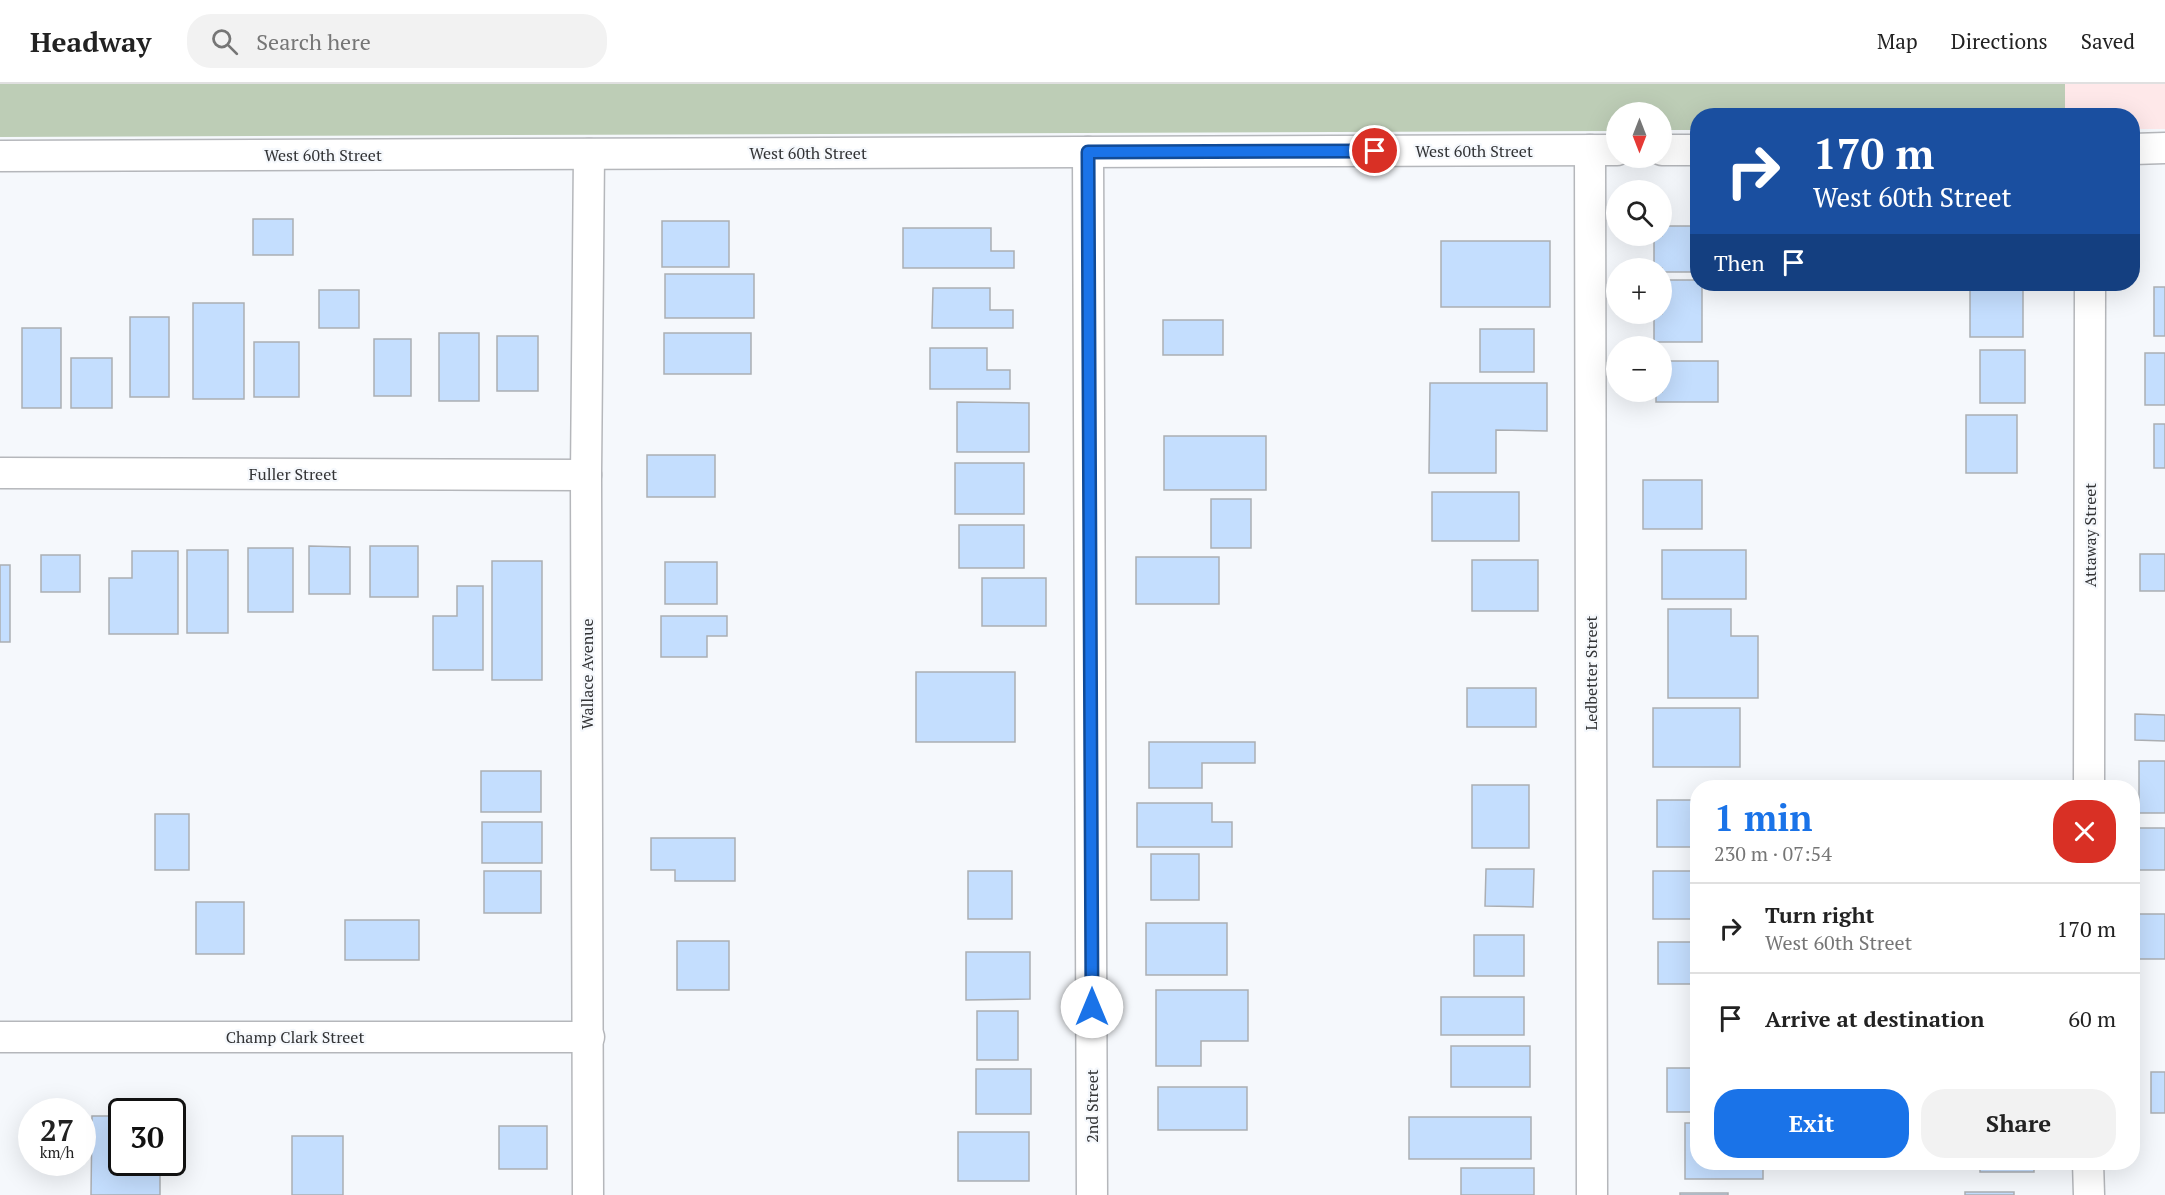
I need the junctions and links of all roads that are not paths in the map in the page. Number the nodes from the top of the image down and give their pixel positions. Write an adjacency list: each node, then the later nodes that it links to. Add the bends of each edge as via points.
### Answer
1 (2140, 148): 2 (street)
2 (2165, 148)
3 (1604, 150): 6 (street, West 60th Street); 18 (street, Ledbetter Street)
4 (1672, 150): 5 (street)
5 (1690, 150)
6 (1088, 152): 7 (street, West 60th Street); 17 (street, 2nd Street)
7 (590, 154): 8 (street, West 60th Street); 11 (street, Wallace Avenue)
8 (0, 156)
9 (2090, 291): 12 (street, Attaway Street)
10 (0, 473): 11 (street, Fuller Street)
11 (586, 475): 14 (street, Wallace Avenue)
12 (2089, 780)
13 (0, 1037): 14 (street, Champ Clark Street)
14 (589, 1037): 16 (street, Wallace Avenue)
15 (2088, 1170): 19 (street)
16 (588, 1195)
17 (1092, 1195)
18 (1592, 1195)
19 (2089, 1195)

